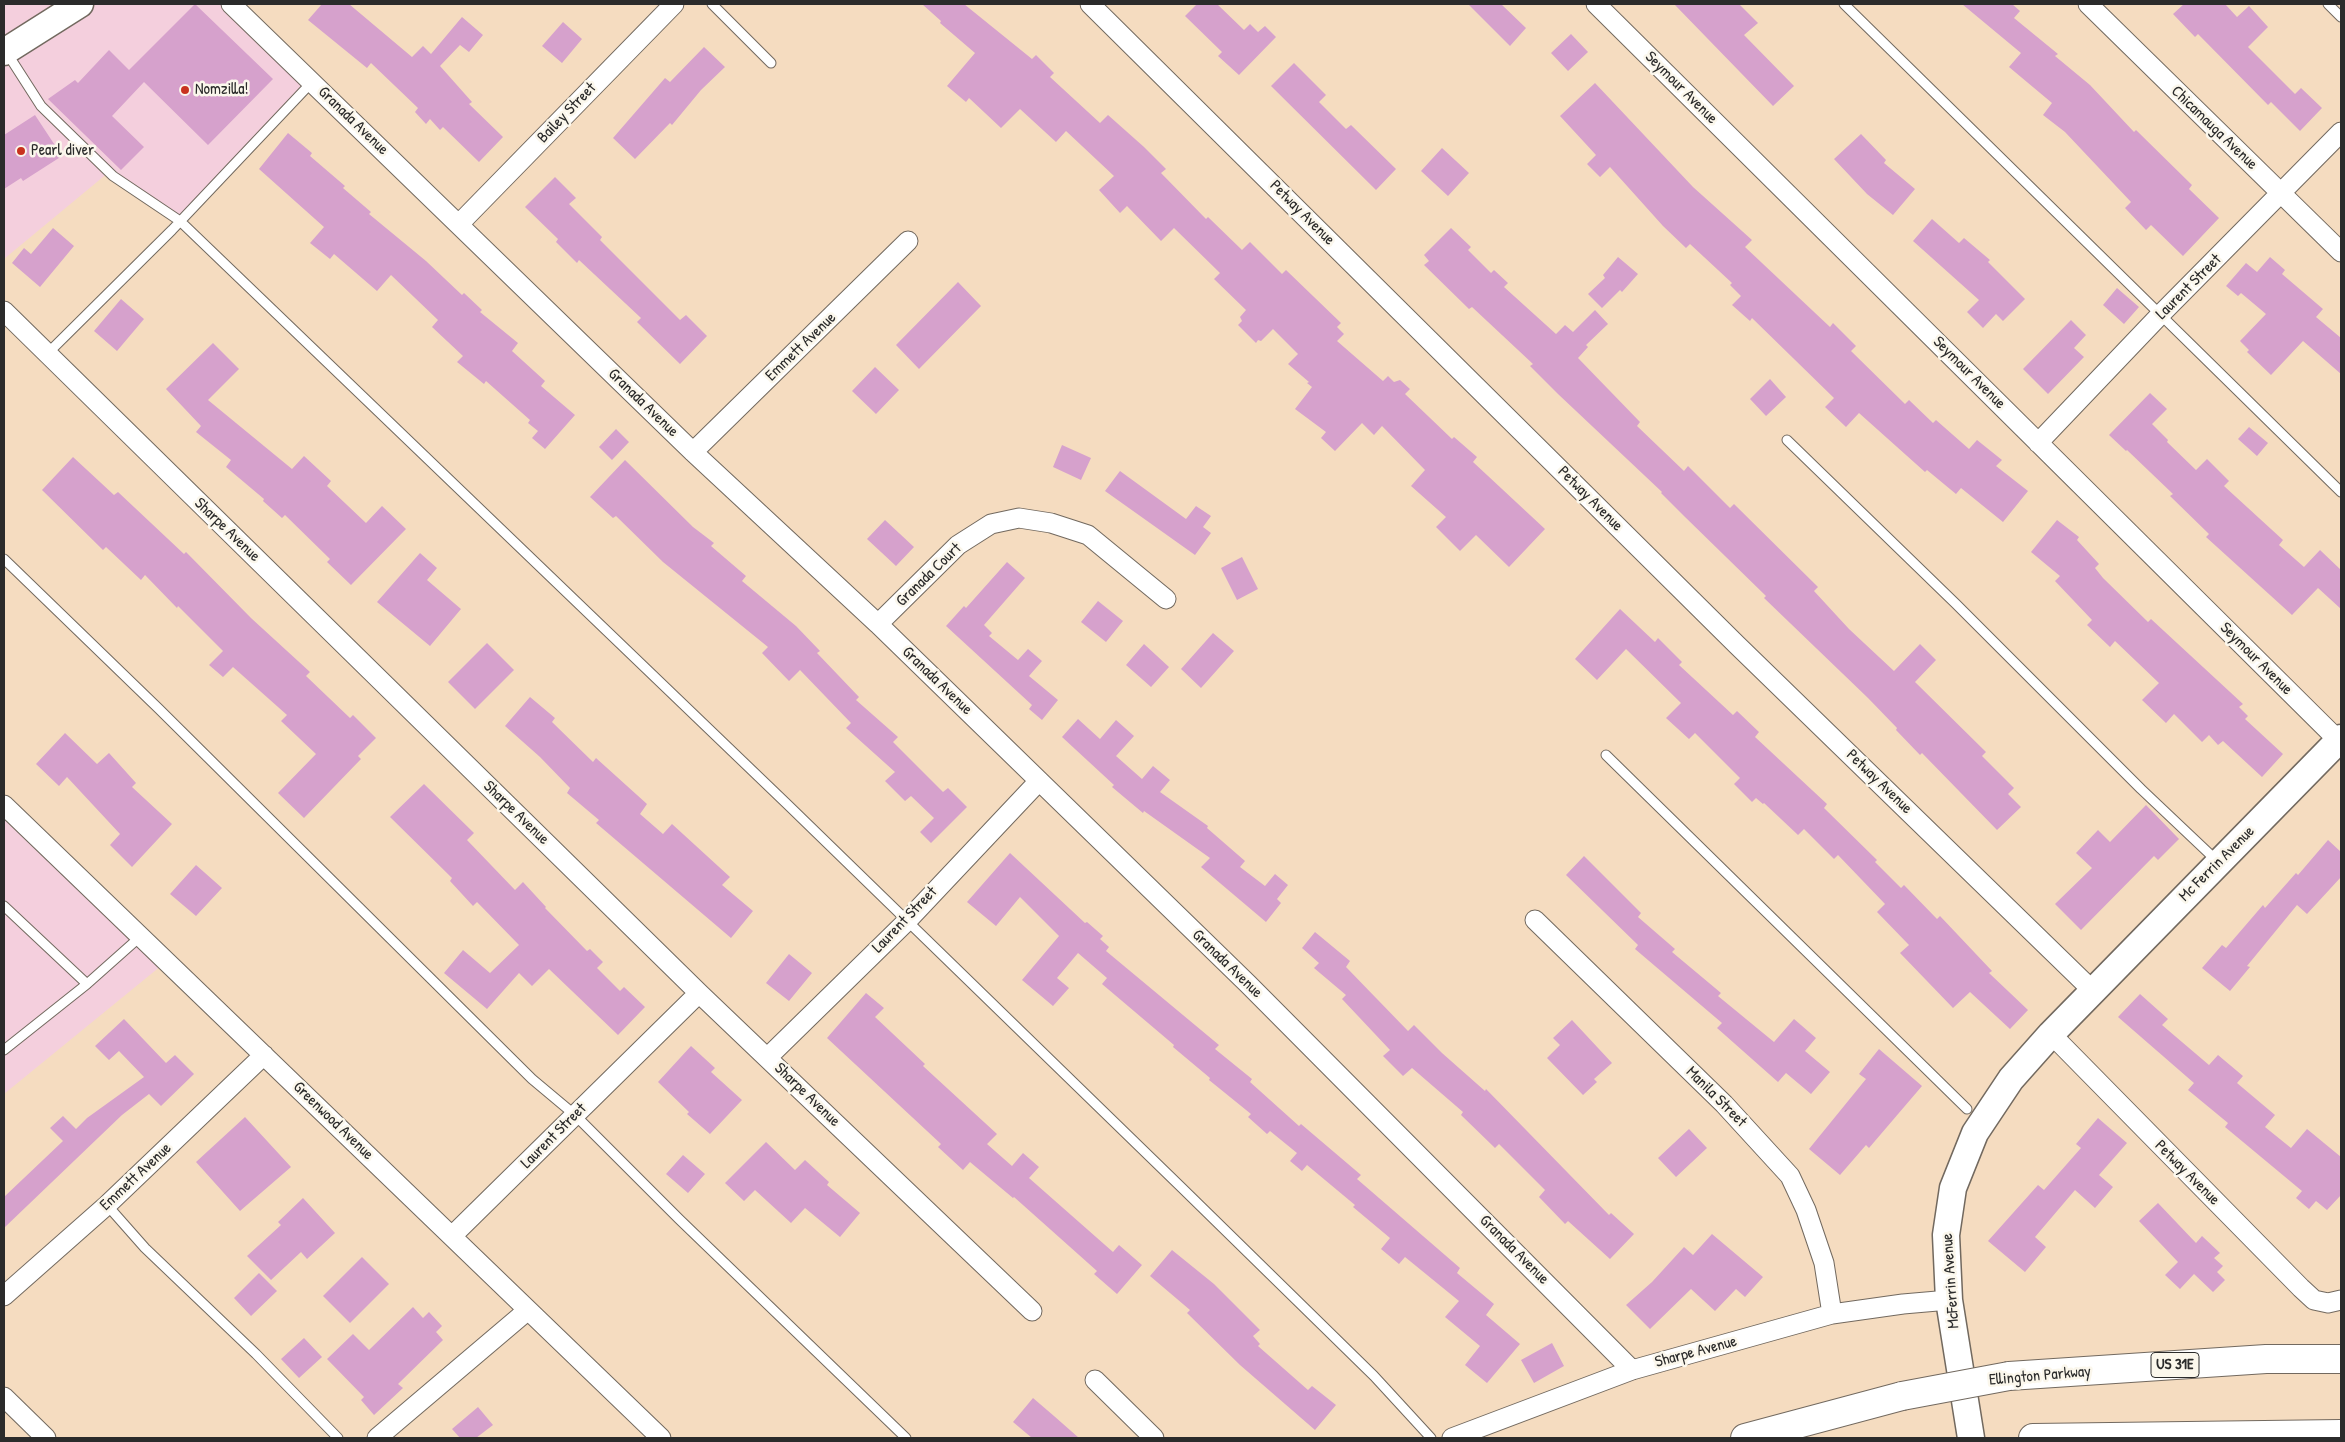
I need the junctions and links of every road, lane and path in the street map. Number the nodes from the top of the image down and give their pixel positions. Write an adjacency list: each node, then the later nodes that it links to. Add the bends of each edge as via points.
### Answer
1 (80, 4): 11 (street)
2 (231, 4): 13 (street, Granada Avenue)
3 (674, 4): 17 (street, Bailey Street)
4 (712, 4): 12 (lane)
5 (1090, 4): 40 (street, Petway Avenue, via 1737,645)
6 (1596, 4): 24 (street, Seymour Avenue)
7 (1844, 4): 21 (lane)
8 (2088, 4): 15 (street, Chicamauga Avenue)
9 (2328, 4): 10 (lane)
10 (2341, 17)
11 (4, 51): 16 (lane, via 41,106 113,176)
12 (771, 63)
13 (312, 82): 16 (lane); 17 (street, Granada Avenue)
14 (2341, 132): 15 (street, Laurent Street)
15 (2282, 193): 19 (street, Chicamauga Avenue); 21 (street, Laurent Street)
16 (180, 221): 22 (lane); 37 (lane)
17 (460, 223): 25 (street, Granada Avenue)
18 (908, 241): 25 (street, Emmett Avenue)
19 (2341, 252)
20 (4, 311): 22 (street, Sharpe Avenue)
21 (2161, 314): 24 (street, Laurent Street); 26 (lane)
22 (47, 354): 41 (street, Sharpe Avenue)
23 (1786, 440): 34 (lane)
24 (2038, 443): 30 (street, Seymour Avenue)
25 (693, 452): 29 (street, Granada Avenue)
26 (2341, 492)
27 (4, 559): 47 (lane, via 160,709 532,1079)
28 (1166, 599): 29 (street, Granada Court, via 1088,535 1051,523 1019,518 991,524 958,545)
29 (878, 624): 32 (street, Granada Avenue)
30 (2340, 741): 34 (street, Mc Ferrin Avenue)
31 (1606, 755): 46 (lane)
32 (1039, 780): 37 (street, Laurent Street); 57 (street, Granada Avenue, via 1248,984)
33 (4, 805): 38 (street, Greenwood Avenue)
34 (2218, 862): 40 (street, Mc Ferrin Avenue)
35 (4, 906): 39 (lane)
36 (1535, 920): 55 (street, Manila Street, via 1724,1104 1790,1176 1806,1210 1824,1264)
37 (906, 922): 45 (street, Laurent Street); 67 (lane, via 1374,1376)
38 (141, 936): 39 (lane); 44 (street, Greenwood Avenue)
39 (87, 984): 43 (lane)
40 (2092, 990): 42 (street, McFerrin Avenue)
41 (699, 993): 45 (street, Sharpe Avenue); 47 (street, Laurent Street)
42 (2051, 1034): 51 (street, McFerrin Avenue, via 2011,1079 1975,1133 1953,1188 1946,1235); 52 (street, Petway Avenue, via 2301,1288 2314,1300)
43 (4, 1049)
44 (264, 1055): 48 (street, Emmett Avenue); 49 (street, Greenwood Avenue)
45 (768, 1057): 54 (street, Sharpe Avenue)
46 (1967, 1109)
47 (575, 1115): 49 (street, Laurent Street); 65 (lane)
48 (107, 1205): 50 (street, Emmett Avenue); 62 (lane, via 146,1248)
49 (452, 1236): 53 (street, Greenwood Avenue)
50 (4, 1296)
51 (1949, 1300): 55 (street, Sharpe Avenue); 70 (street, McFerrin Avenue)
52 (2335, 1301)
53 (528, 1310): 63 (street); 64 (street, Greenwood Avenue)
54 (1032, 1311)
55 (1832, 1314): 57 (street, Sharpe Avenue)
56 (2341, 1359): 69 (highway, Ellington Parkway / US 31E, bridge, via 2266,1359 2009,1376 1902,1396)
57 (1632, 1370): 68 (street, Sharpe Avenue)
58 (1095, 1380): 66 (street)
59 (4, 1398): 61 (street)
60 (2341, 1434): 71 (highway)
61 (46, 1438)
62 (338, 1438)
63 (377, 1438)
64 (661, 1438)
65 (906, 1438)
66 (1154, 1438)
67 (1431, 1438)
68 (1452, 1438)
69 (1745, 1438)
70 (1971, 1438)
71 (2033, 1438)

